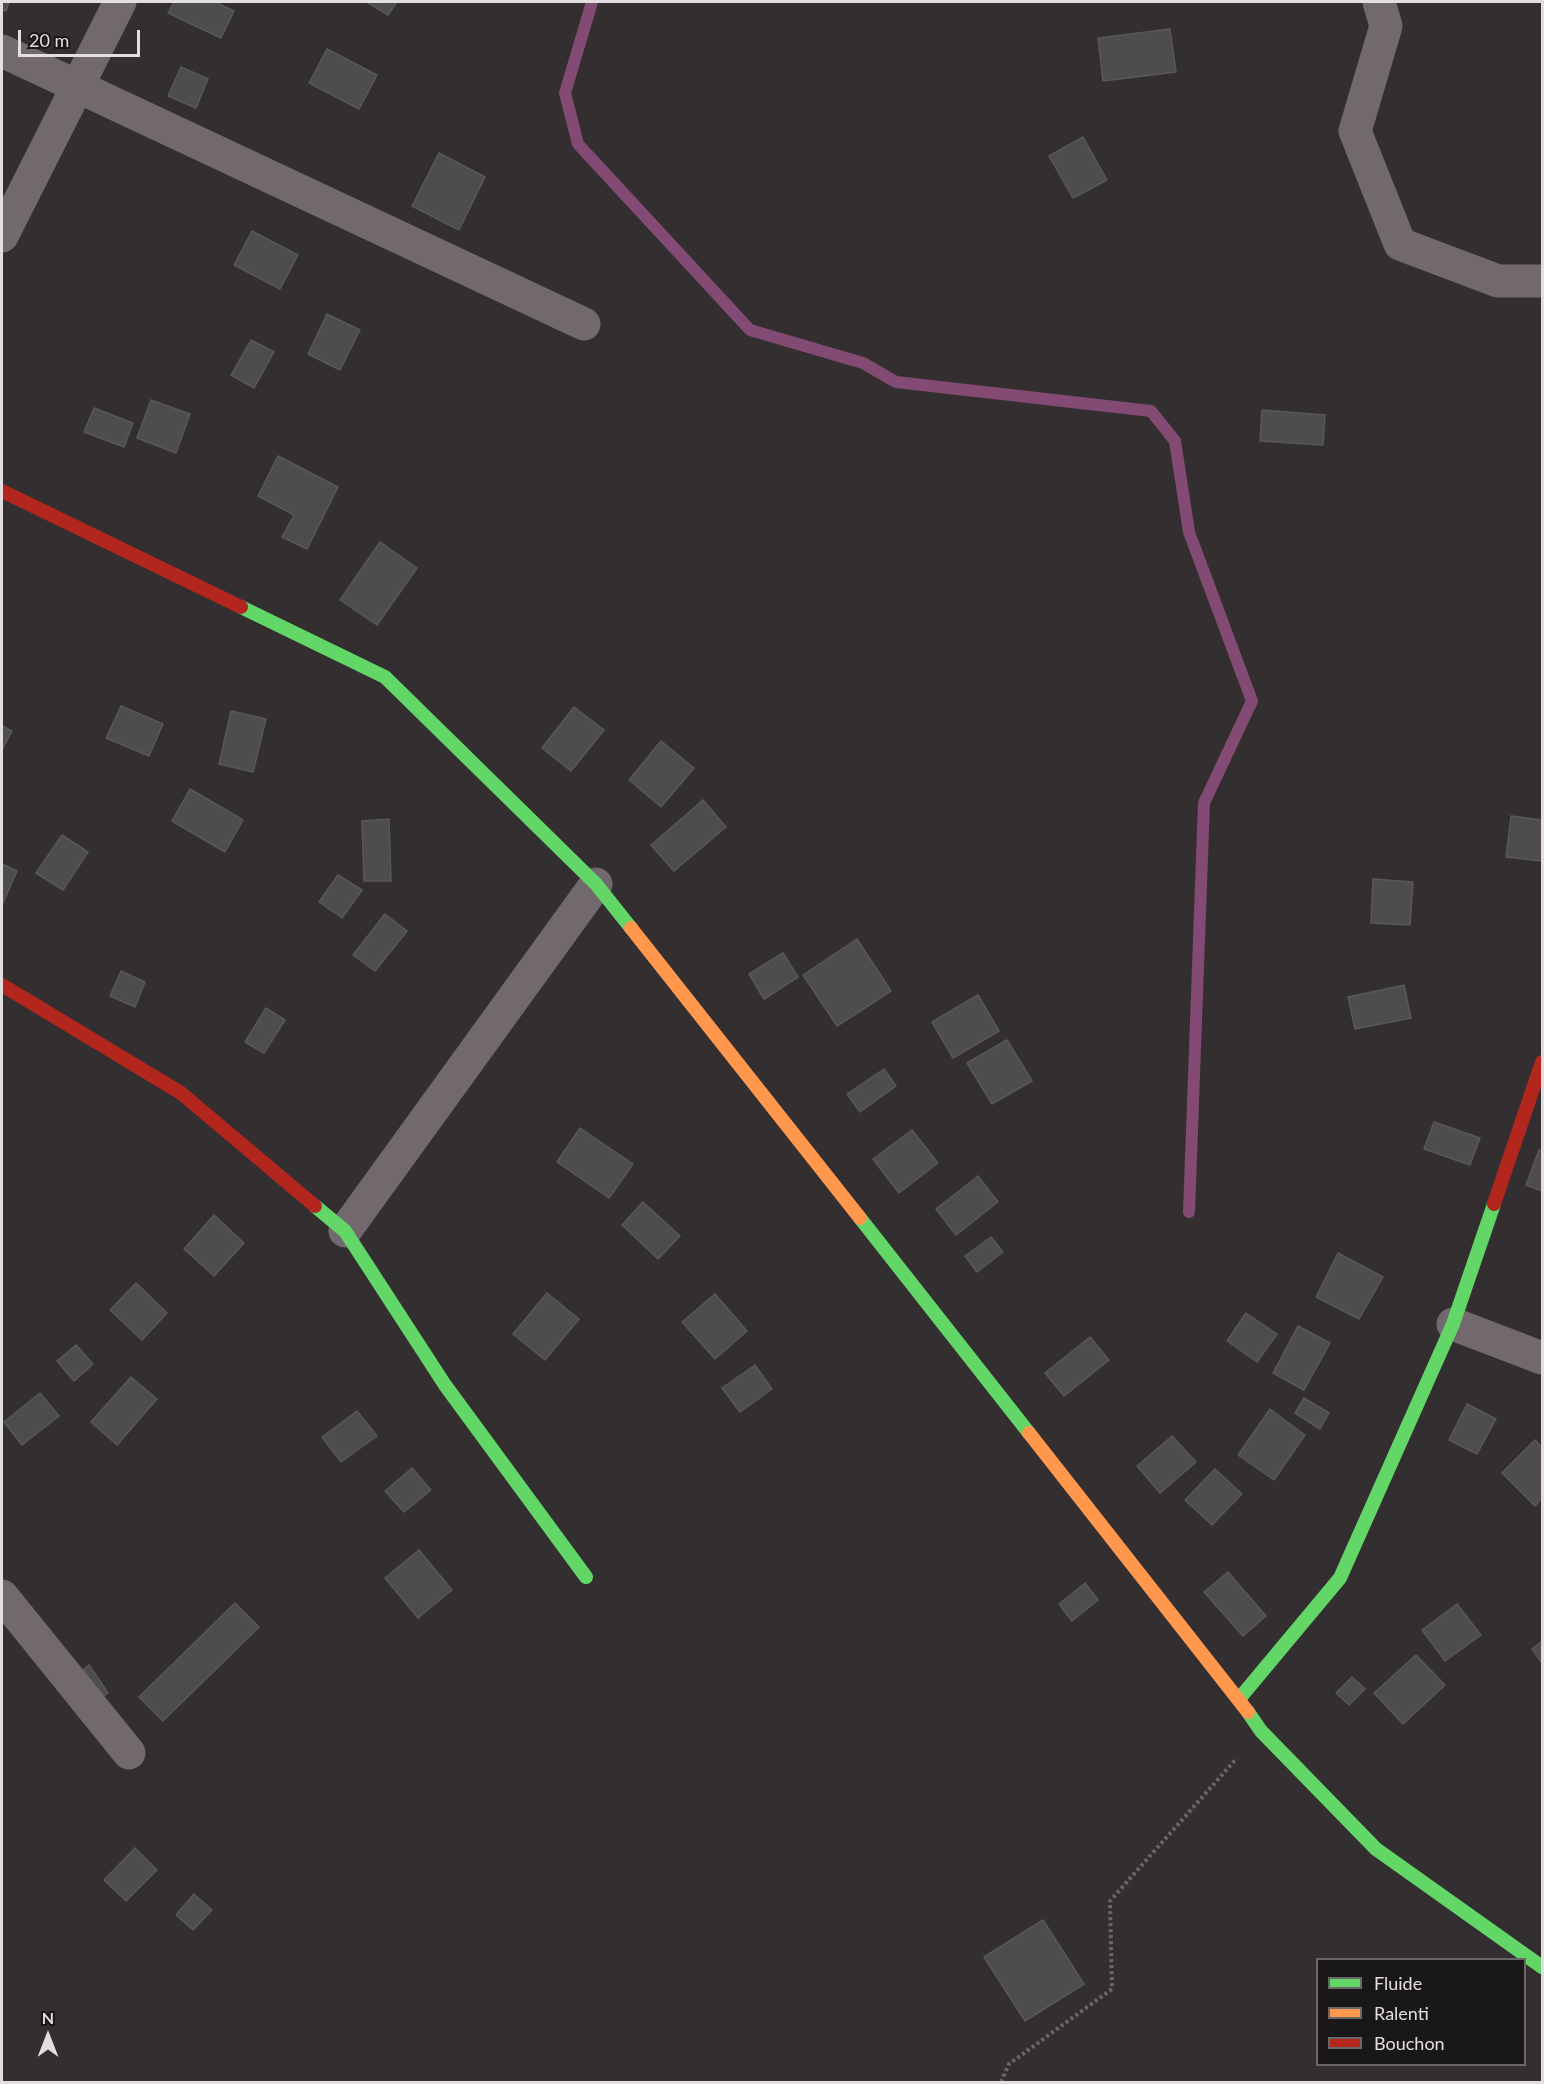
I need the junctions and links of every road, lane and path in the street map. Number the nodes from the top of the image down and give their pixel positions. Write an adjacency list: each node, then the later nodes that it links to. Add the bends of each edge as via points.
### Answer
1 (120, 2): 4 (street)
2 (1379, 2): 6 (street, via 1386,26 1355,131 1400,244 1498,281)
3 (2, 51): 4 (street)
4 (77, 86): 5 (street); 7 (street)
5 (2, 236)
6 (1542, 281)
7 (584, 324)
8 (2, 491): 9 (street, via 385,677)
9 (596, 884): 12 (street); 17 (street)
10 (2, 985): 12 (street, via 181,1093)
11 (1542, 1062): 13 (street)
12 (345, 1230): 15 (street, via 445,1385)
13 (1453, 1324): 14 (street); 17 (street, via 1340,1578)
14 (1542, 1358)
15 (586, 1577)
16 (2, 1596): 19 (street)
17 (1239, 1699): 18 (street)
18 (1261, 1731): 20 (street, via 1376,1850); 21 (path, via 1110,1901 1112,1989 1009,2064)
19 (129, 1753)
20 (1542, 1967)
21 (1001, 2082)

